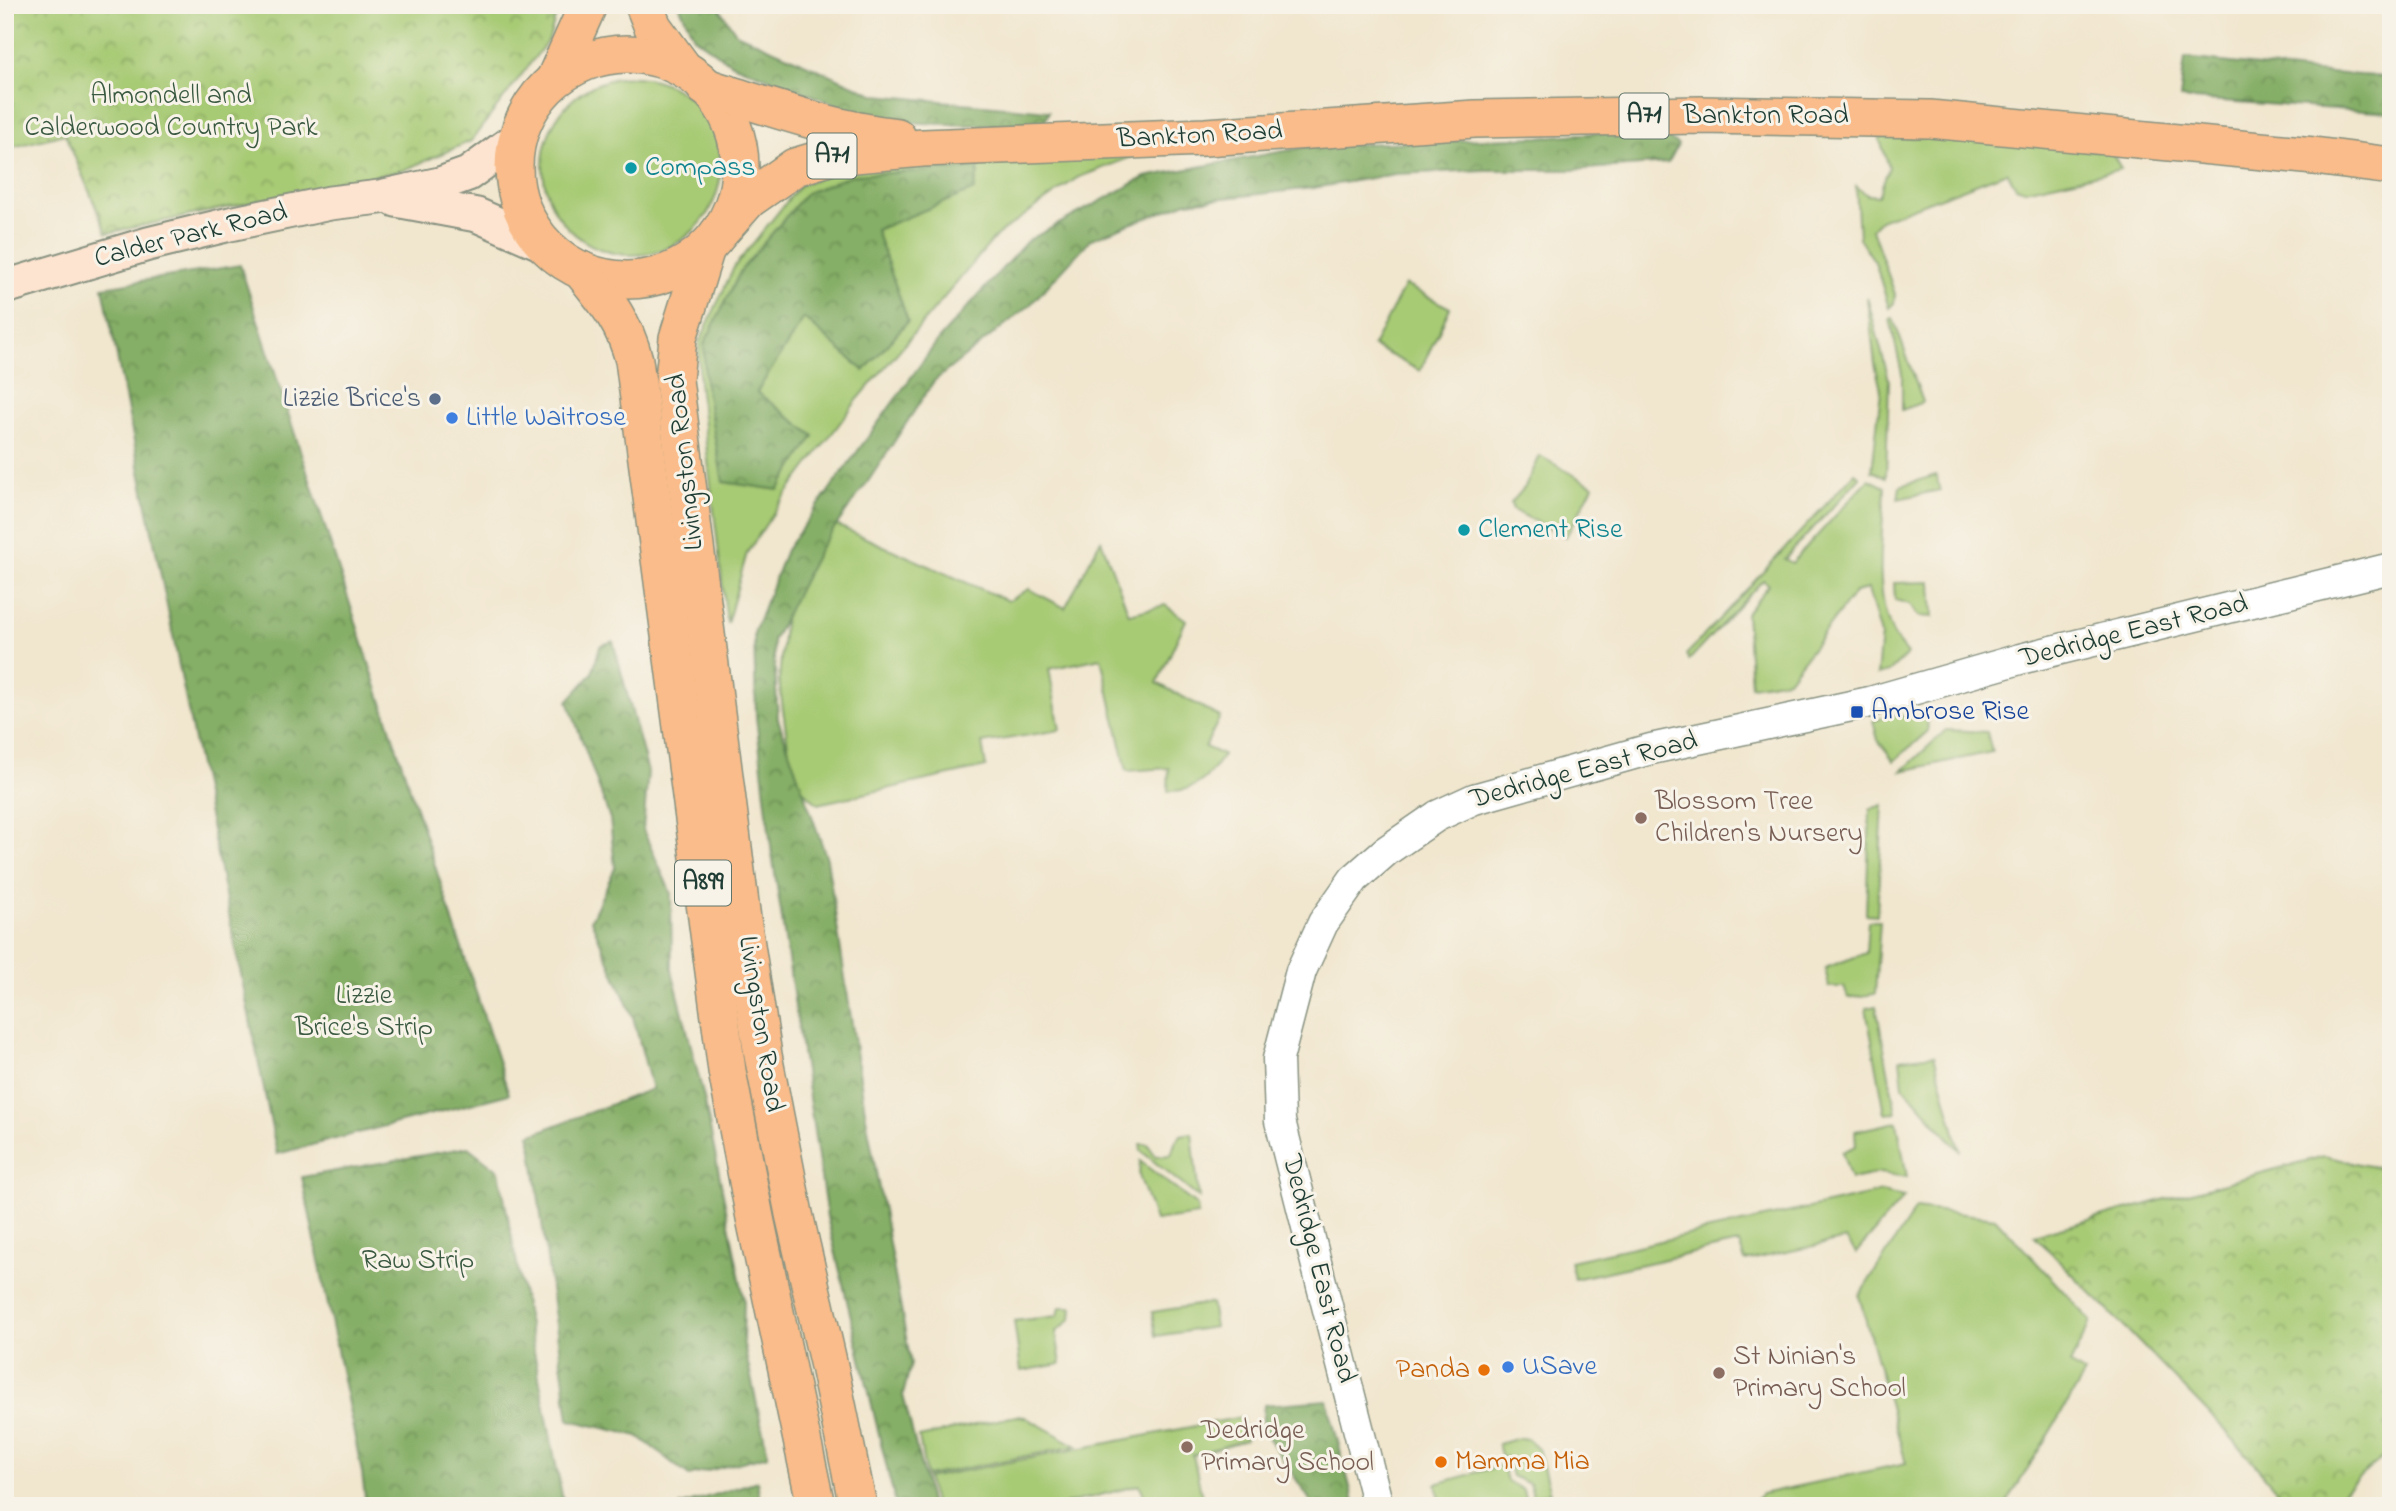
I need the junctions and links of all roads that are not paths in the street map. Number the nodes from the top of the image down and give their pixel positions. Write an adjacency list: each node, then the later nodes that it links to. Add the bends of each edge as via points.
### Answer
1 (588, 5): 4 (main road, A71)
2 (644, 5): 3 (main road, A71, via 653,27)
3 (694, 78): 4 (main road, A71, via 650,56 630,54 608,55); 6 (main road, Bankton Road / A71, via 870,134); 11 (main road, A71, via 717,99 734,132 740,165 735,201)
4 (555, 79): 5 (main road, A71, via 525,115)
5 (516, 139): 10 (main road, via 468,173); 12 (main road, A71, via 513,170 517,195)
6 (972, 146): 8 (main road, Bankton Road / A71, via 1205,137 1475,119 1700,115 1930,119); 11 (main road, Bankton Road / A71, via 832,156 795,167 749,199)
7 (2391, 148): 8 (main road)
8 (2314, 156): 9 (main road, Bankton Road / A71)
9 (2379, 166)
10 (380, 197): 12 (main road, via 477,215); 14 (main road, Calder Park Road, via 230,224)
11 (712, 241): 13 (main road, A71, via 693,261 647,278 613,279); 17 (main road, Livingston Road / A899, via 684,316 674,380 763,1055)
12 (545, 245): 13 (main road, A71)
13 (581, 270): 16 (main road, Livingston Road / A899, via 619,318 634,360 727,1071)
14 (5, 286)
15 (2391, 568): 18 (street, Dedridge East Road, via 2020,659 1870,702 1651,749 1535,780 1437,816 1354,879 1323,923 1301,971 1278,1059 1279,1121)
16 (816, 1506)
17 (858, 1506)
18 (1378, 1506)

